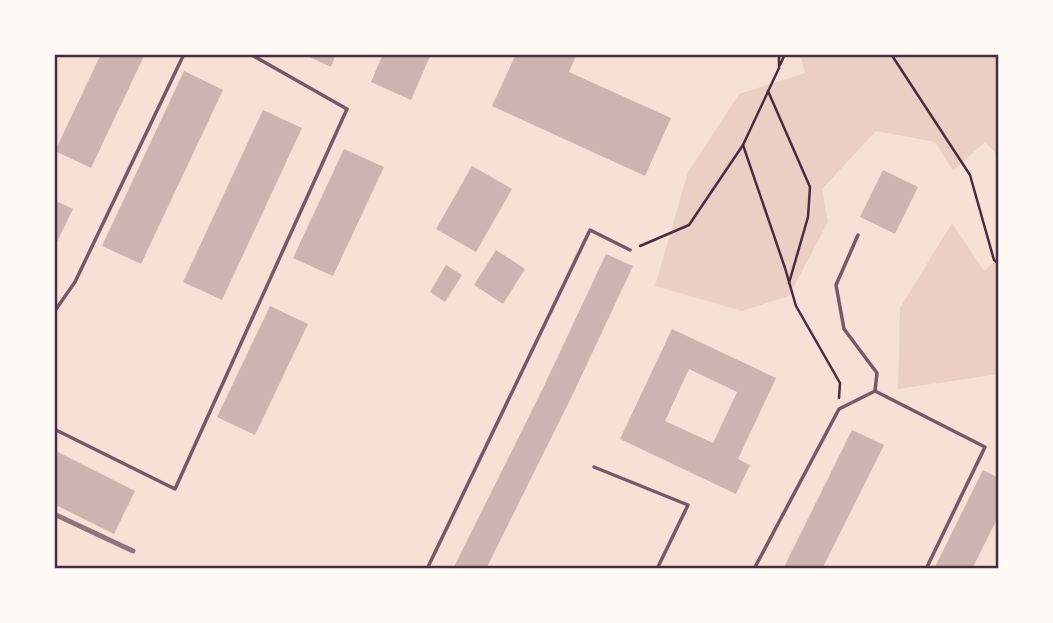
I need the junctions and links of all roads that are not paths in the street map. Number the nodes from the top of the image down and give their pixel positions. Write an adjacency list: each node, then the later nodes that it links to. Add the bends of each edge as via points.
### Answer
1 (184, 54): 5 (lane, via 75,282)
2 (250, 54): 7 (lane, via 347,109 175,489)
3 (858, 236): 6 (lane, via 836,285 844,329 877,373)
4 (630, 250): 9 (lane, via 590,230)
5 (54, 312)
6 (875, 391): 11 (lane, via 839,409); 12 (lane, via 985,447)
7 (54, 429)
8 (594, 467): 10 (lane, via 688,505)
9 (427, 569)
10 (657, 569)
11 (754, 569)
12 (926, 569)

